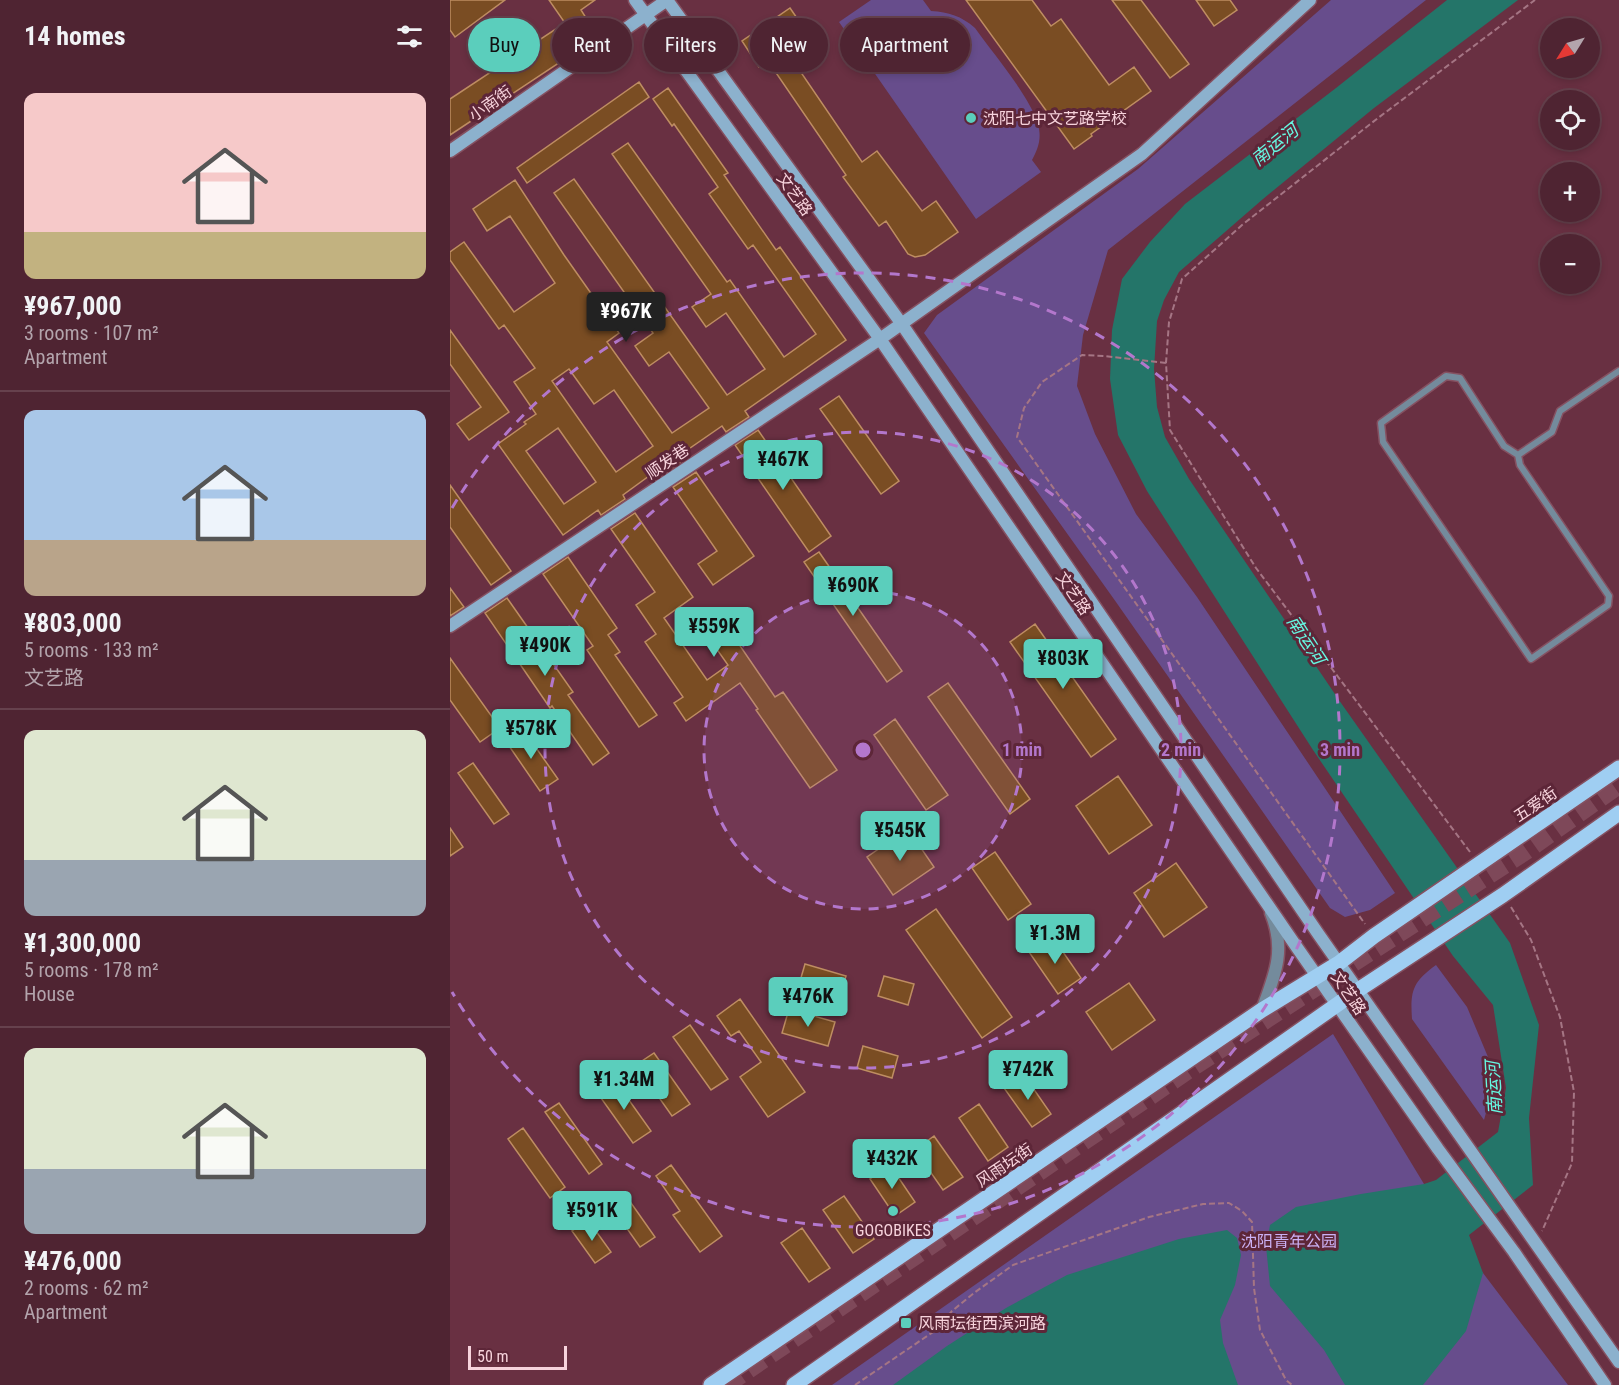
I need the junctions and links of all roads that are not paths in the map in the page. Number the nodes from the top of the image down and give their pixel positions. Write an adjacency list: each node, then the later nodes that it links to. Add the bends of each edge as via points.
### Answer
1 (635, 0): 4 (main road, 文艺路)
2 (667, 0): 4 (main road, 小南街); 6 (main road, 文艺路)
3 (1310, 0): 6 (main road, 顺发巷, via 1142,154)
4 (645, 15): 5 (main road, 小南街); 7 (main road, 文艺路)
5 (450, 151)
6 (901, 323): 7 (main road, 顺发巷); 15 (main road, 文艺路)
7 (880, 339): 10 (main road, 顺发巷); 13 (main road, 文艺路)
8 (1619, 371): 9 (lane, via 1560,411 1552,432)
9 (1518, 455): 9 (lane, via 1504,446 1460,378 1446,376 1381,423 1383,442 1531,659 1608,605 1609,596 1520,465)
10 (450, 626)
11 (1619, 768): 14 (main road, 五爱街)
12 (1619, 813): 17 (main road)
13 (1269, 908): 16 (main road, 文艺路); 19 (street, via 1280,948)
14 (1398, 920): 15 (main road, 风雨坛街)
15 (1339, 963): 16 (main road, 风雨坛街); 17 (main road, 文艺路)
16 (1318, 977): 18 (main road, 文艺路); 19 (main road, 风雨坛街)
17 (1358, 990): 18 (main road); 20 (main road, 文艺路)
18 (1337, 1005): 22 (main road); 23 (main road, 文艺路)
19 (1262, 1010): 21 (main road, 风雨坛街)
20 (1619, 1362)
21 (711, 1385)
22 (794, 1385)
23 (1605, 1385)

